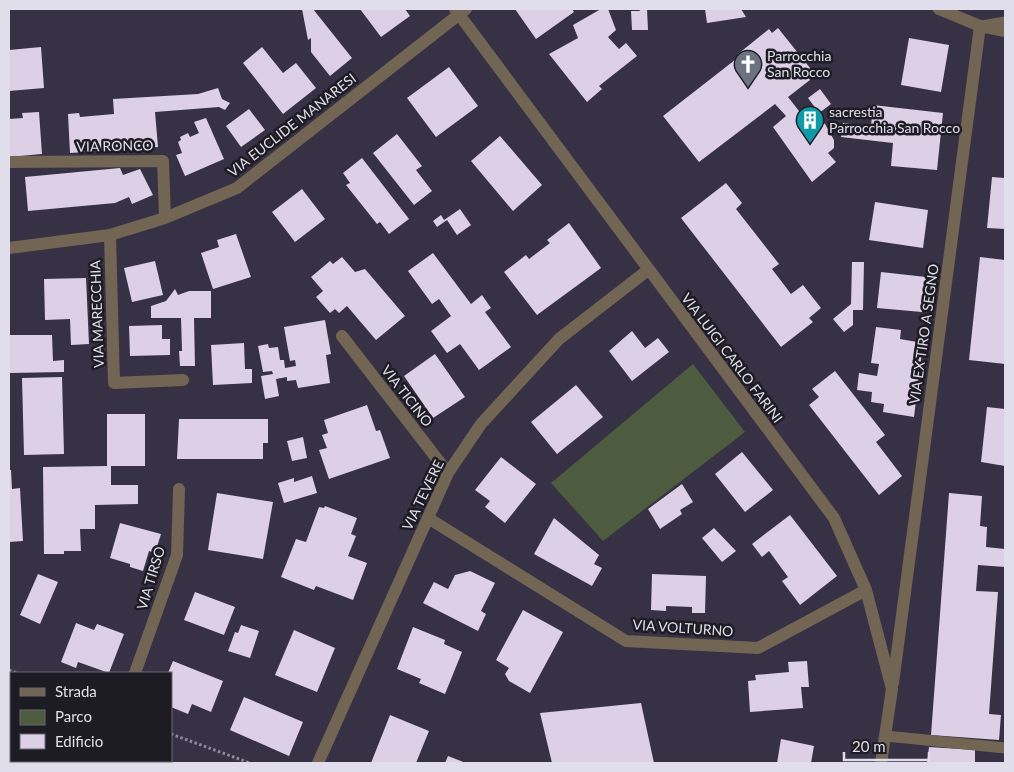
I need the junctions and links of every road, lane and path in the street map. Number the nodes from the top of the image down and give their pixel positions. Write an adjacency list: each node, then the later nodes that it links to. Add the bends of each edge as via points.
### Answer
1 (939, 9): 4 (street)
2 (460, 10): 7 (street, VIA EUCLIDE MANARESI, via 237,188); 10 (street, VIA LUIGI CARLO FARINI)
3 (1005, 22): 4 (lane)
4 (980, 26): 5 (street); 18 (street, VIA EX TIRO A SEGNO)
5 (1005, 31)
6 (9, 162): 7 (street, VIA RONCO, via 163,161)
7 (165, 218): 8 (street, VIA EUCLIDE MANARESI)
8 (110, 235): 9 (street, VIA EUCLIDE MANARESI); 12 (street, VIA MARECCHIA, via 114,383)
9 (9, 248)
10 (648, 270): 13 (street, VIA TEVERE, via 560,339 481,424); 16 (street, VIA LUIGI CARLO FARINI, via 834,518)
11 (342, 336): 13 (street, VIA TICINO)
12 (183, 380)
13 (448, 473): 15 (street, VIA TEVERE)
14 (179, 489): 17 (street, VIA TIRSO, via 177,555)
15 (428, 518): 16 (street, VIA VOLTURNO, via 626,641 758,648); 23 (street, VIA TEVERE)
16 (866, 590): 18 (street, VIA LUIGI CARLO FARINI)
17 (135, 672)
18 (892, 690): 20 (street, VIA LUIGI CARLO FARINI)
19 (172, 734): 22 (path)
20 (886, 736): 21 (lane); 24 (street, VIA LUIGI CARLO FARINI)
21 (1005, 748)
22 (250, 763)
23 (318, 763)
24 (881, 763)

